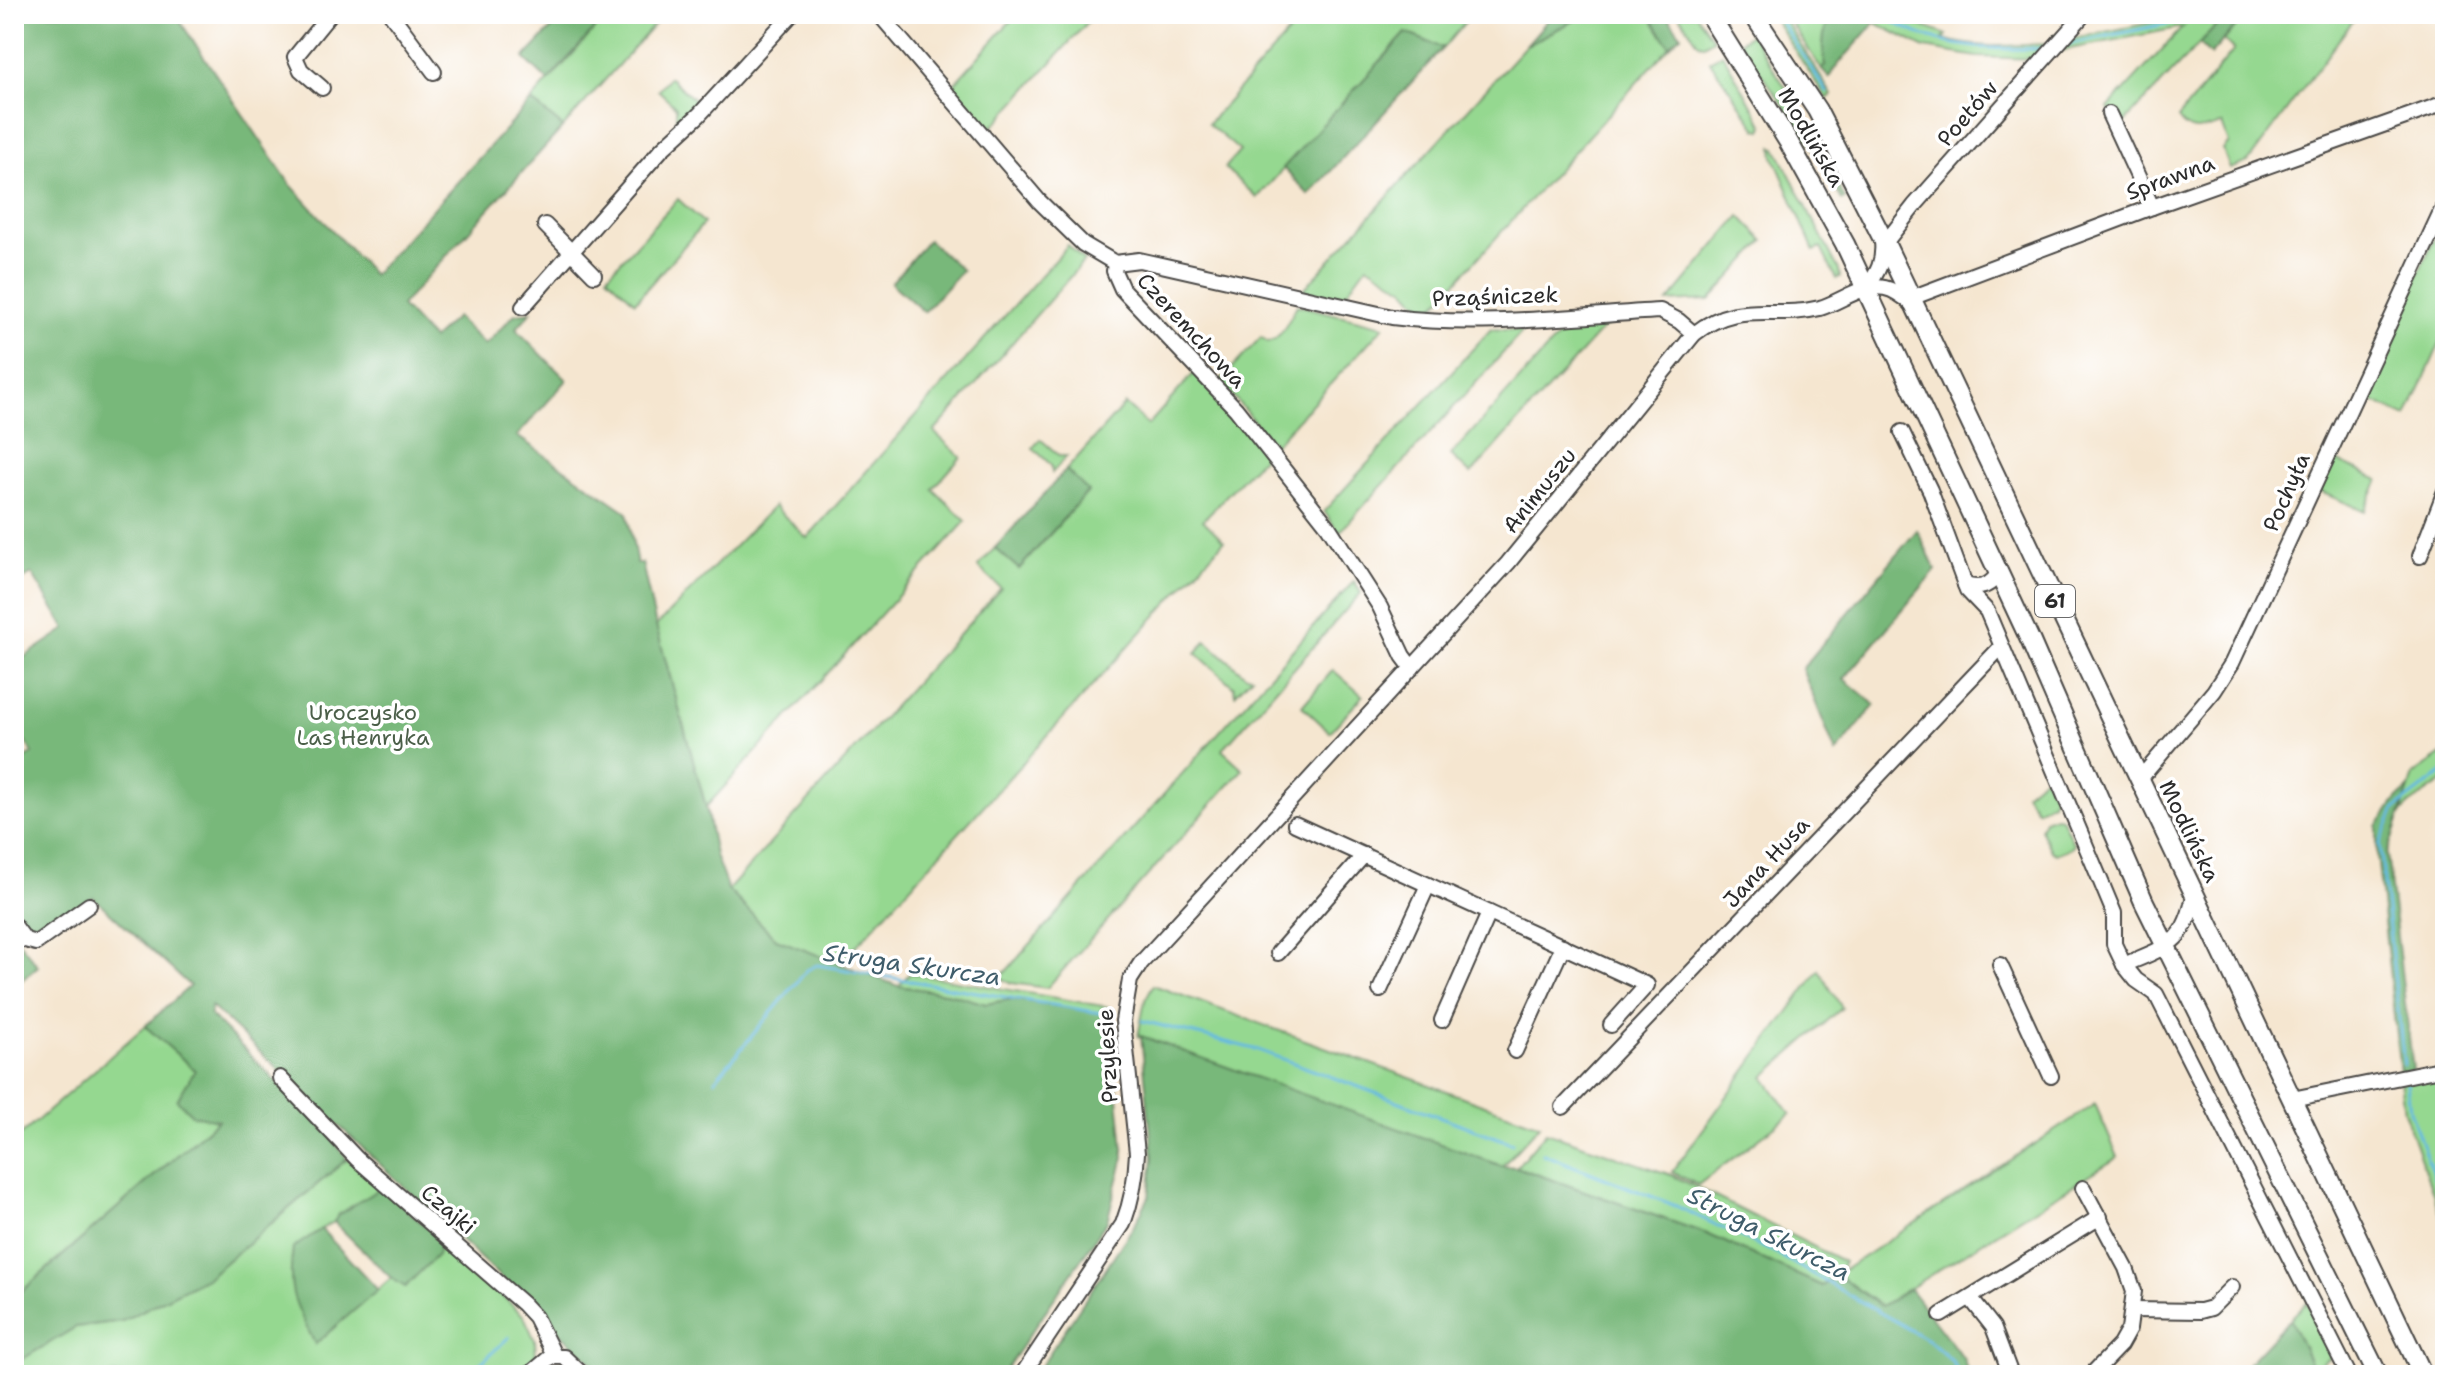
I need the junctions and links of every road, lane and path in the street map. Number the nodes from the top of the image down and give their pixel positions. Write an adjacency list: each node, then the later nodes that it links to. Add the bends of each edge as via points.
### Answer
1 (330, 14): 9 (street, via 295,57 301,70)
2 (391, 14): 8 (street)
3 (792, 14): 16 (street)
4 (879, 14): 17 (street, Czeremchowa, via 1039,201 1075,238)
5 (1753, 14): 15 (main road, Modlińska / 61, via 1817,110)
6 (2084, 14): 15 (street, Poetów)
7 (1713, 17): 19 (main road, Modlińska / 61, via 1788,141)
8 (434, 72)
9 (322, 88)
10 (2445, 103): 13 (street, Sprawna)
11 (2109, 114): 13 (street)
12 (2445, 203): 31 (street, Pochyła, via 2232,663)
13 (2152, 207): 20 (street, Sprawna)
14 (545, 225): 16 (street)
15 (1883, 239): 19 (street, via 1878,273); 20 (main road, Modlińska / 61)
16 (571, 253): 18 (street); 21 (street)
17 (1115, 263): 22 (street, Prząśniczek, via 1139,260 1419,321 1660,311); 30 (street, Czeremchowa, via 1122,289 1236,409 1328,526)
18 (594, 275)
19 (1866, 288): 20 (street, via 1885,288); 22 (street, via 1818,308 1725,315); 26 (main road, Modlińska / 61)
20 (1913, 302): 31 (main road, Modlińska / 61)
21 (523, 307)
22 (1694, 334): 30 (street, Animuszu, via 1508,563)
23 (1902, 432): 27 (street)
24 (2445, 491): 25 (street)
25 (2420, 556)
26 (1996, 576): 27 (street, via 1976,588); 28 (street); 39 (main road, Modlińska / 61)
27 (1965, 585): 28 (street)
28 (1987, 611): 29 (street)
29 (2001, 647): 43 (street, via 2114,913 2114,944); 52 (street, Jana Husa)
30 (1412, 668): 62 (street, Przylesie, via 1130,980 1123,1021 1137,1153 1131,1202 1123,1224)
31 (2139, 780): 35 (main road, Modlińska / 61)
32 (1295, 824): 33 (street)
33 (1364, 855): 34 (street); 41 (street)
34 (1428, 885): 37 (street); 44 (street)
35 (2194, 896): 39 (street, via 2180,937); 51 (main road, Modlińska / 61)
36 (89, 905): 38 (street, via 36,943 25,940)
37 (1489, 913): 40 (street); 45 (street)
38 (14, 925)
39 (2165, 945): 43 (street); 66 (main road, Modlińska / 61)
40 (1563, 946): 46 (street, via 1647,985); 47 (street)
41 (1278, 953)
42 (2000, 965): 49 (street)
43 (2124, 965): 65 (street, via 2156,994)
44 (1380, 990)
45 (1442, 1020)
46 (1611, 1025)
47 (1515, 1051)
48 (2445, 1068): 51 (street)
49 (2051, 1076)
50 (280, 1078): 59 (street, Czajki, via 357,1159 523,1304)
51 (2292, 1099): 67 (main road, Modlińska / 61)
52 (1563, 1107)
53 (2083, 1188): 54 (street)
54 (2100, 1217): 56 (street); 57 (street, via 2126,1268 2134,1291)
55 (2232, 1287): 57 (street, via 2211,1308 2200,1311)
56 (1971, 1299): 58 (street); 63 (street, via 1993,1327)
57 (2133, 1310): 64 (street, via 2120,1345)
58 (1941, 1315)
59 (555, 1357): 60 (street); 61 (street, via 564,1357)
60 (529, 1375)
61 (583, 1375)
62 (1022, 1375)
63 (2011, 1375)
64 (2091, 1375)
65 (2349, 1375)
66 (2378, 1375)
67 (2423, 1375)

